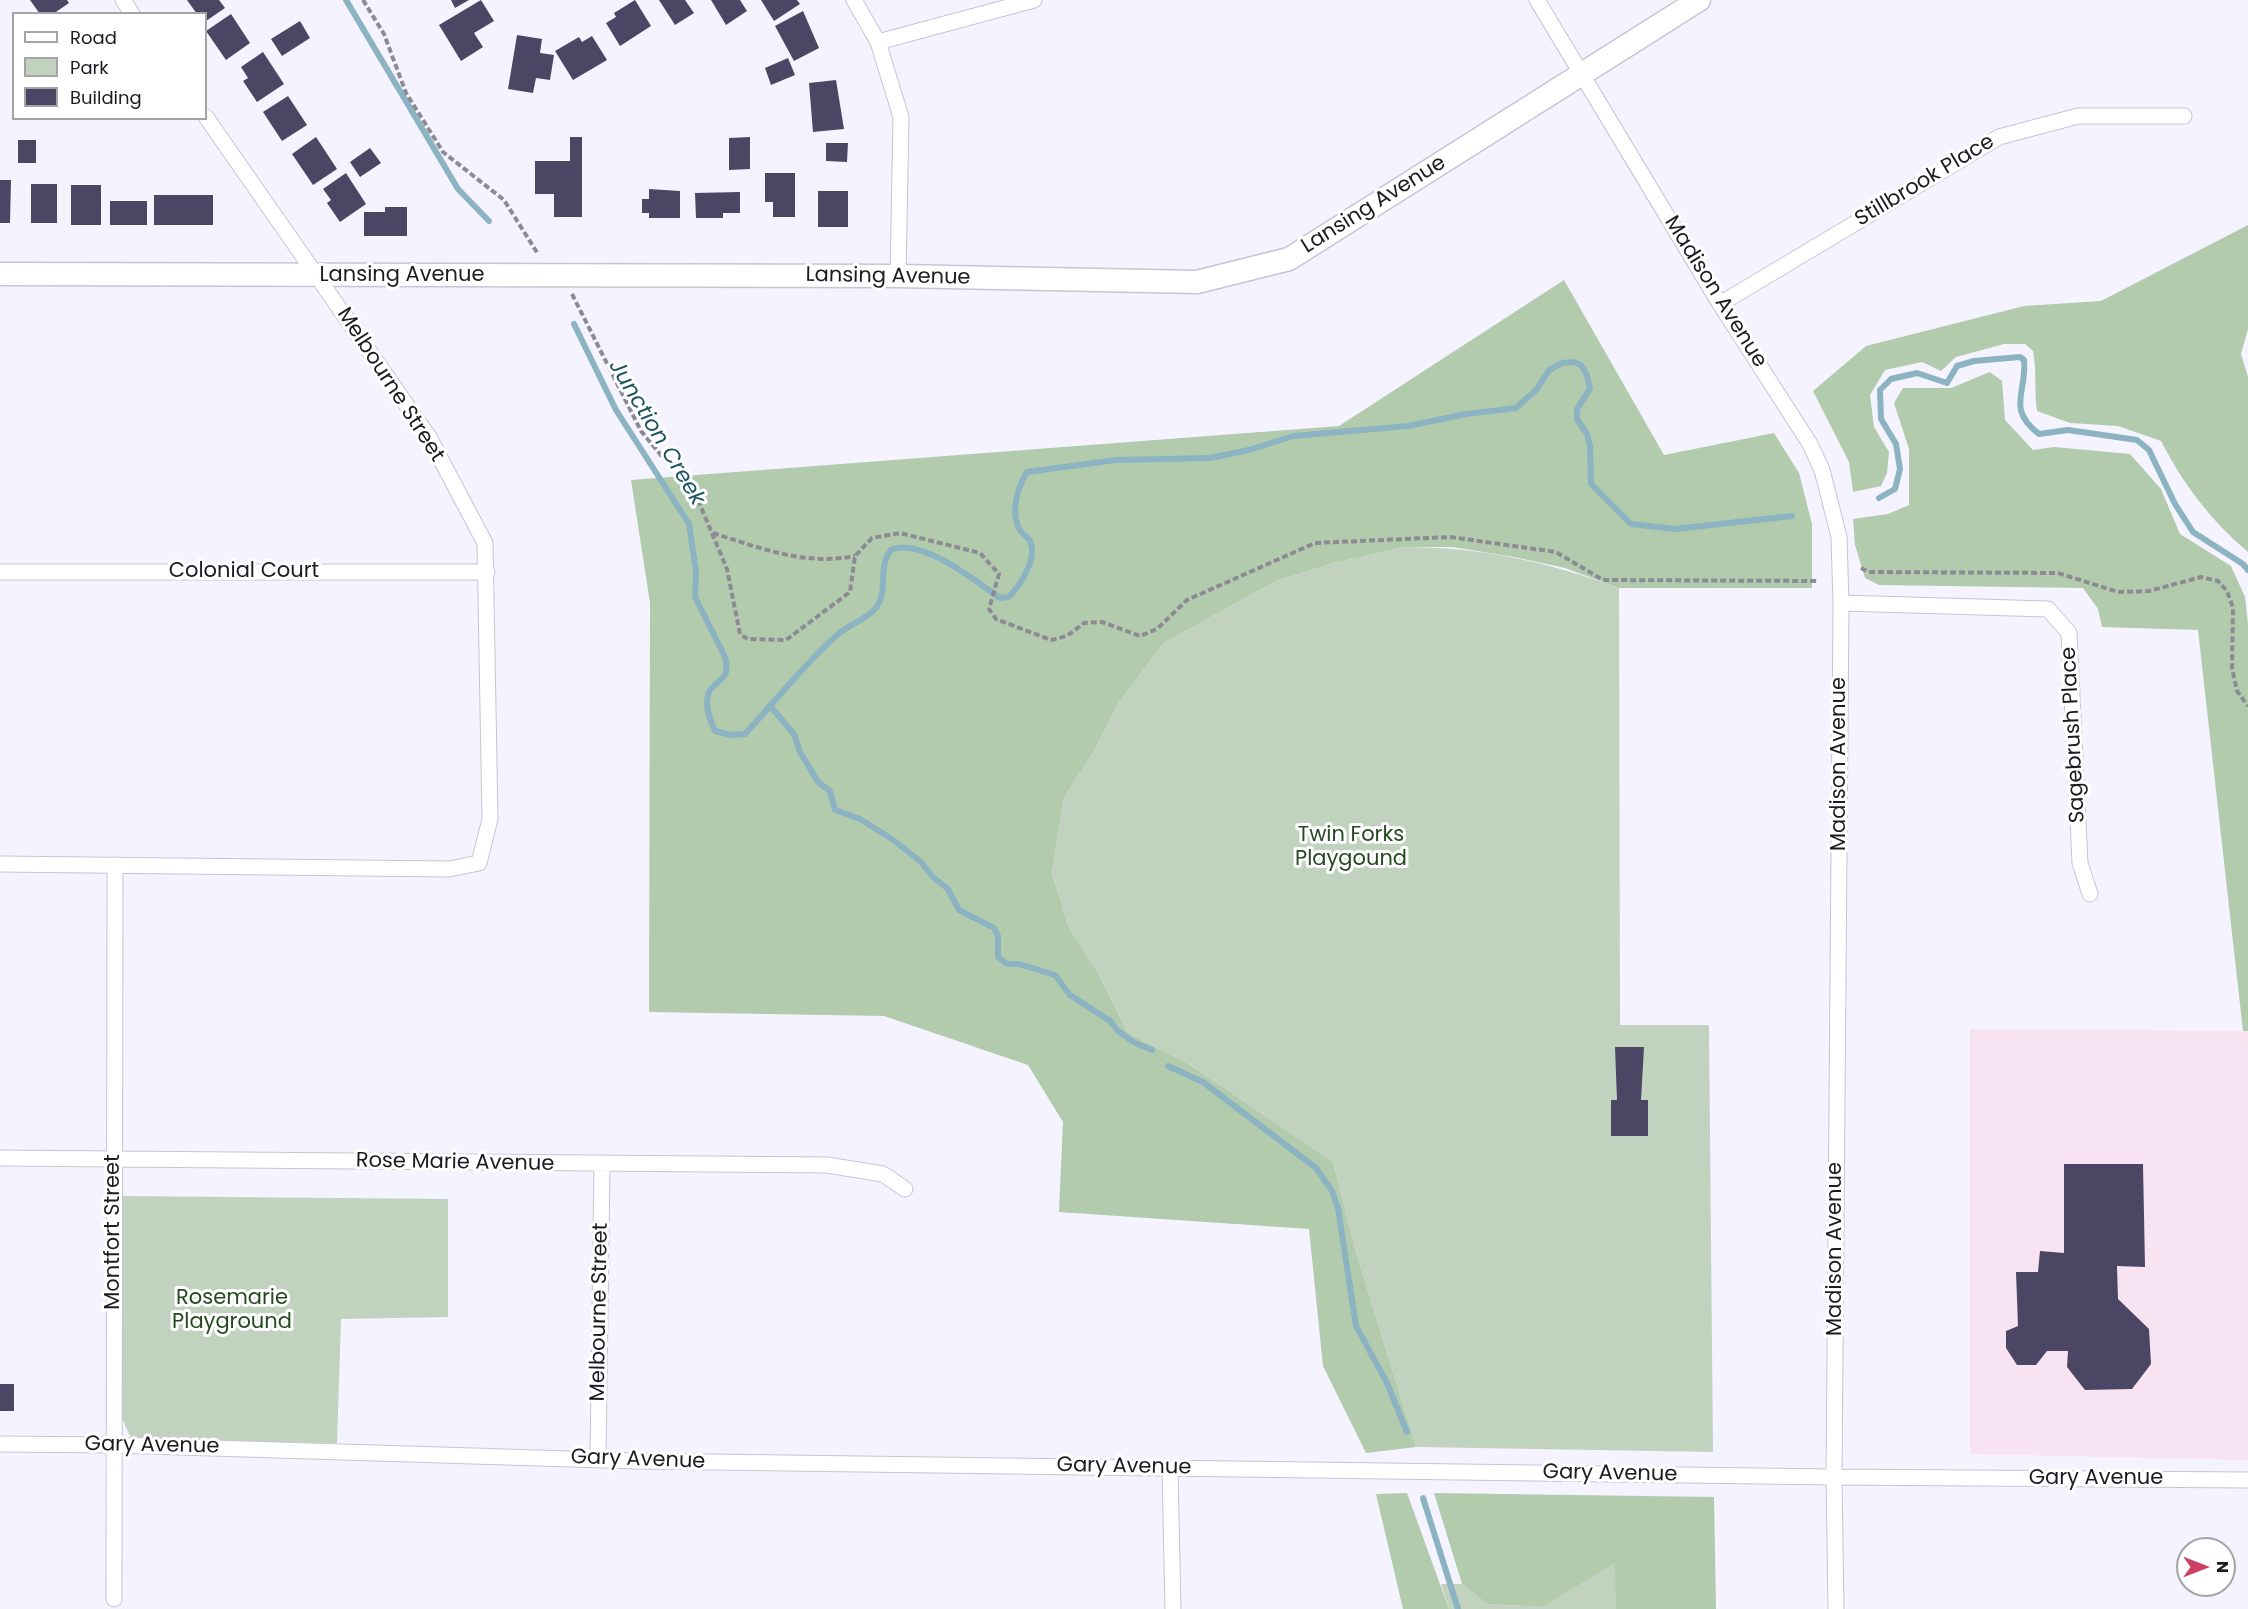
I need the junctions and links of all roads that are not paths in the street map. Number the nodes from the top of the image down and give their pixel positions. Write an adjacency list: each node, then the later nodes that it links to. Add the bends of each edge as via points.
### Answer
1 (854, 0): 5 (street)
2 (1034, 0): 5 (street)
3 (1537, 0): 6 (street, Madison Avenue)
4 (1699, 0): 6 (street, Lansing Avenue)
5 (878, 42): 11 (street, via 900,117)
6 (1582, 74): 11 (street, Lansing Avenue, via 1289,259 1197,282); 12 (street, Madison Avenue)
7 (2184, 116): 12 (street, Stillbrook Place, via 2078,116 1999,136)
8 (207, 118): 10 (street, Melbourne Street)
9 (0, 274): 10 (street, Lansing Avenue)
10 (318, 276): 11 (street, Lansing Avenue); 14 (street, Melbourne Street, via 429,437 485,543)
11 (898, 276)
12 (1720, 304): 15 (street, Madison Avenue, via 1810,444 1822,471 1839,537)
13 (0, 572): 14 (street, Colonial Court)
14 (488, 572): 17 (street, Melbourne Street, via 490,819 479,863 449,868)
15 (1841, 603): 18 (street, Sagebrush Place, via 2048,609 2069,633 2080,863); 27 (street, Madison Avenue)
16 (0, 864): 17 (street)
17 (115, 865): 20 (street, Montfort Street)
18 (2090, 894)
19 (0, 1158): 20 (street, Rose Marie Avenue)
20 (114, 1159): 21 (street, Rose Marie Avenue); 24 (street, Montfort Street)
21 (602, 1165): 22 (street, Rose Marie Avenue, via 828,1165 883,1174); 25 (street, Melbourne Street)
22 (905, 1189)
23 (0, 1444): 24 (street, Gary Avenue)
24 (114, 1445): 25 (street, Gary Avenue); 29 (street, Montfort Street)
25 (598, 1458): 26 (street, Gary Avenue)
26 (1170, 1468): 27 (street, Gary Avenue); 30 (street)
27 (1834, 1477): 28 (street, Gary Avenue); 31 (street, Madison Avenue)
28 (2248, 1480)
29 (114, 1599)
30 (1173, 1609)
31 (1836, 1609)

